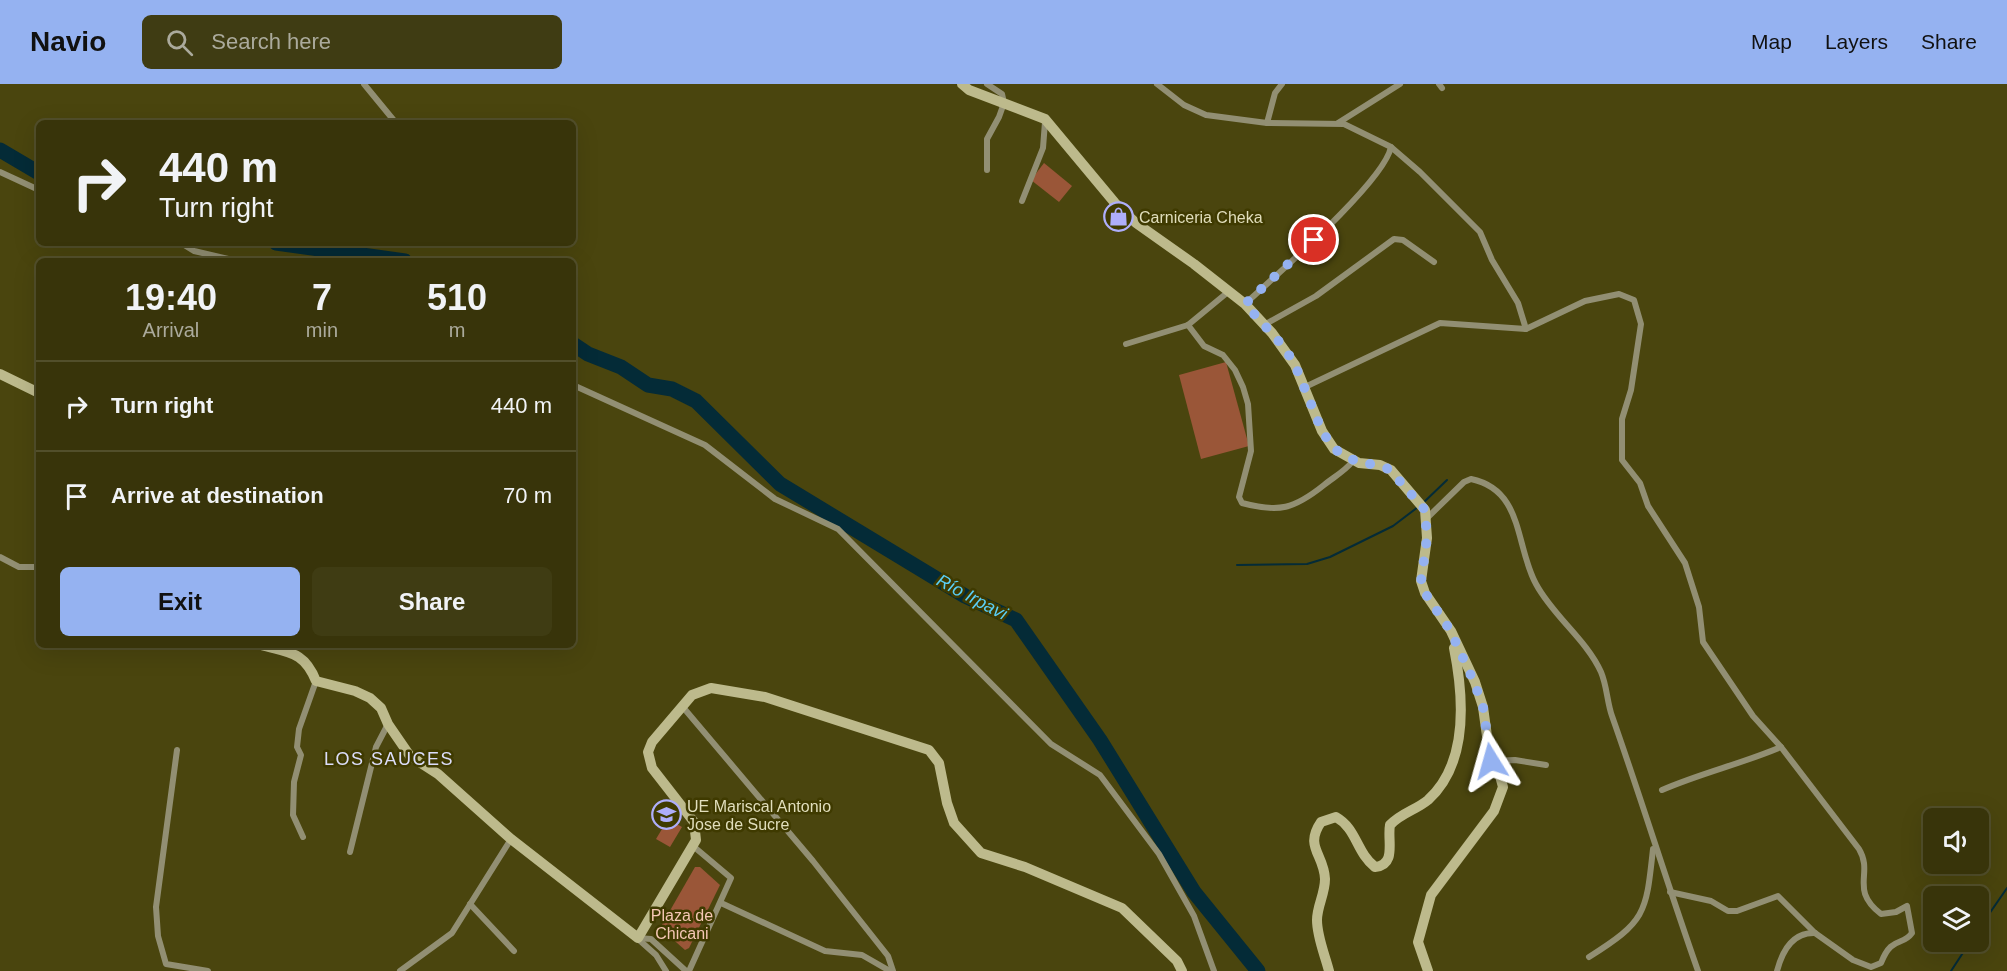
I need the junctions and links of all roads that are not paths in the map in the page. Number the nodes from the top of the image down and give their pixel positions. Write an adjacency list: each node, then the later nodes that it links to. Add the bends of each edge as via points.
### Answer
1 (364, 84): 9 (street)
2 (962, 84): 7 (street)
3 (987, 84): 7 (street, via 1002,94)
4 (1157, 84): 10 (street, via 1184,105 1206,115)
5 (1282, 84): 10 (street, via 1275,93)
6 (1400, 84): 11 (street)
7 (1004, 103): 8 (street); 13 (street, via 987,139)
8 (1045, 119): 16 (street, via 1043,148); 20 (street, via 1136,223)
9 (394, 120)
10 (1267, 123): 11 (street)
11 (1338, 123): 12 (street, via 1352,126)
12 (1391, 147): 21 (street, via 1389,158 1367,185 1301,254); 24 (street, via 1480,232 1518,303)
13 (987, 170)
14 (0, 172): 15 (street)
15 (36, 189)
16 (1022, 201)
17 (186, 246): 18 (street)
18 (224, 258)
19 (1434, 262): 23 (street, via 1403,240 1394,239 1316,296)
20 (1228, 292): 21 (street); 22 (street)
21 (1245, 304): 23 (street)
22 (1188, 325): 25 (street); 30 (street, via 1204,346 1223,355 1243,387 1251,451 1239,497 1242,503 1276,509 1292,507)
23 (1264, 326): 28 (street, via 1284,347)
24 (1526, 329): 28 (street, via 1440,323); 39 (street, via 1585,301 1619,294 1634,300 1641,324 1631,390 1622,419 1622,460 1640,483 1648,506 1685,563 1699,607 1703,642 1753,716)
25 (1126, 344)
26 (0, 374): 29 (street)
27 (576, 386): 62 (street, via 705,445 774,499 838,529 1051,744 1100,774 1194,916)
28 (1305, 387): 30 (street, via 1322,431 1334,449)
29 (36, 392)
30 (1353, 461): 31 (street, via 1390,470)
31 (1426, 514): 34 (street, via 1421,581); 46 (street, via 1471,479 1494,489 1510,507 1537,587 1602,674 1610,712)
32 (0, 557): 33 (street, via 19,567)
33 (36, 567)
34 (1450, 630): 41 (street, via 1483,707); 63 (street, via 1460,688 1460,724 1458,752 1449,776 1428,800 1389,825 1390,854 1382,867 1375,867 1363,857 1348,826 1336,818 1321,822 1313,835 1324,868 1325,891 1317,923)
35 (272, 648): 36 (street, via 300,656)
36 (316, 681): 38 (street, via 370,698 381,708); 44 (street, via 298,729 297,747 301,755 294,782 293,814)
37 (682, 706): 47 (street, via 648,752 652,768 694,822 697,833); 60 (street, via 813,861 888,956); 61 (street, via 692,695 711,688 765,697 929,750 939,763 954,823 981,853 1122,908)
38 (388, 724): 45 (street, via 410,756 464,795); 48 (street, via 376,747)
39 (1780, 747): 43 (street); 52 (street, via 1865,859 1864,895 1869,905 1881,914 1907,906 1912,927 1909,937 1893,943 1881,963 1871,967 1853,960)
40 (177, 750): 56 (street, via 156,925 166,964)
41 (1491, 761): 42 (street); 64 (street, via 1500,776 1501,797 1444,875 1423,915 1418,942)
42 (1546, 765)
43 (1662, 790)
44 (303, 837)
45 (511, 838): 51 (street); 53 (street)
46 (1653, 845): 49 (street); 55 (street, via 1647,900 1640,916)
47 (693, 846): 50 (street, via 731,878); 53 (street)
48 (350, 852)
49 (1670, 892): 52 (street, via 1711,901 1728,911 1778,896); 65 (street)
50 (721, 903): 59 (street); 60 (street, via 825,951 862,955)
51 (470, 904): 54 (street); 57 (street, via 452,933)
52 (1815, 933): 66 (street, via 1800,936 1787,945)
53 (638, 938): 58 (street); 59 (street, via 651,939)
54 (514, 951)
55 (1589, 957)
56 (208, 971)
57 (400, 971)
58 (666, 971)
59 (687, 971)
60 (892, 971)
61 (1182, 971)
62 (1214, 971)
63 (1329, 971)
64 (1428, 971)
65 (1698, 971)
66 (1777, 971)

